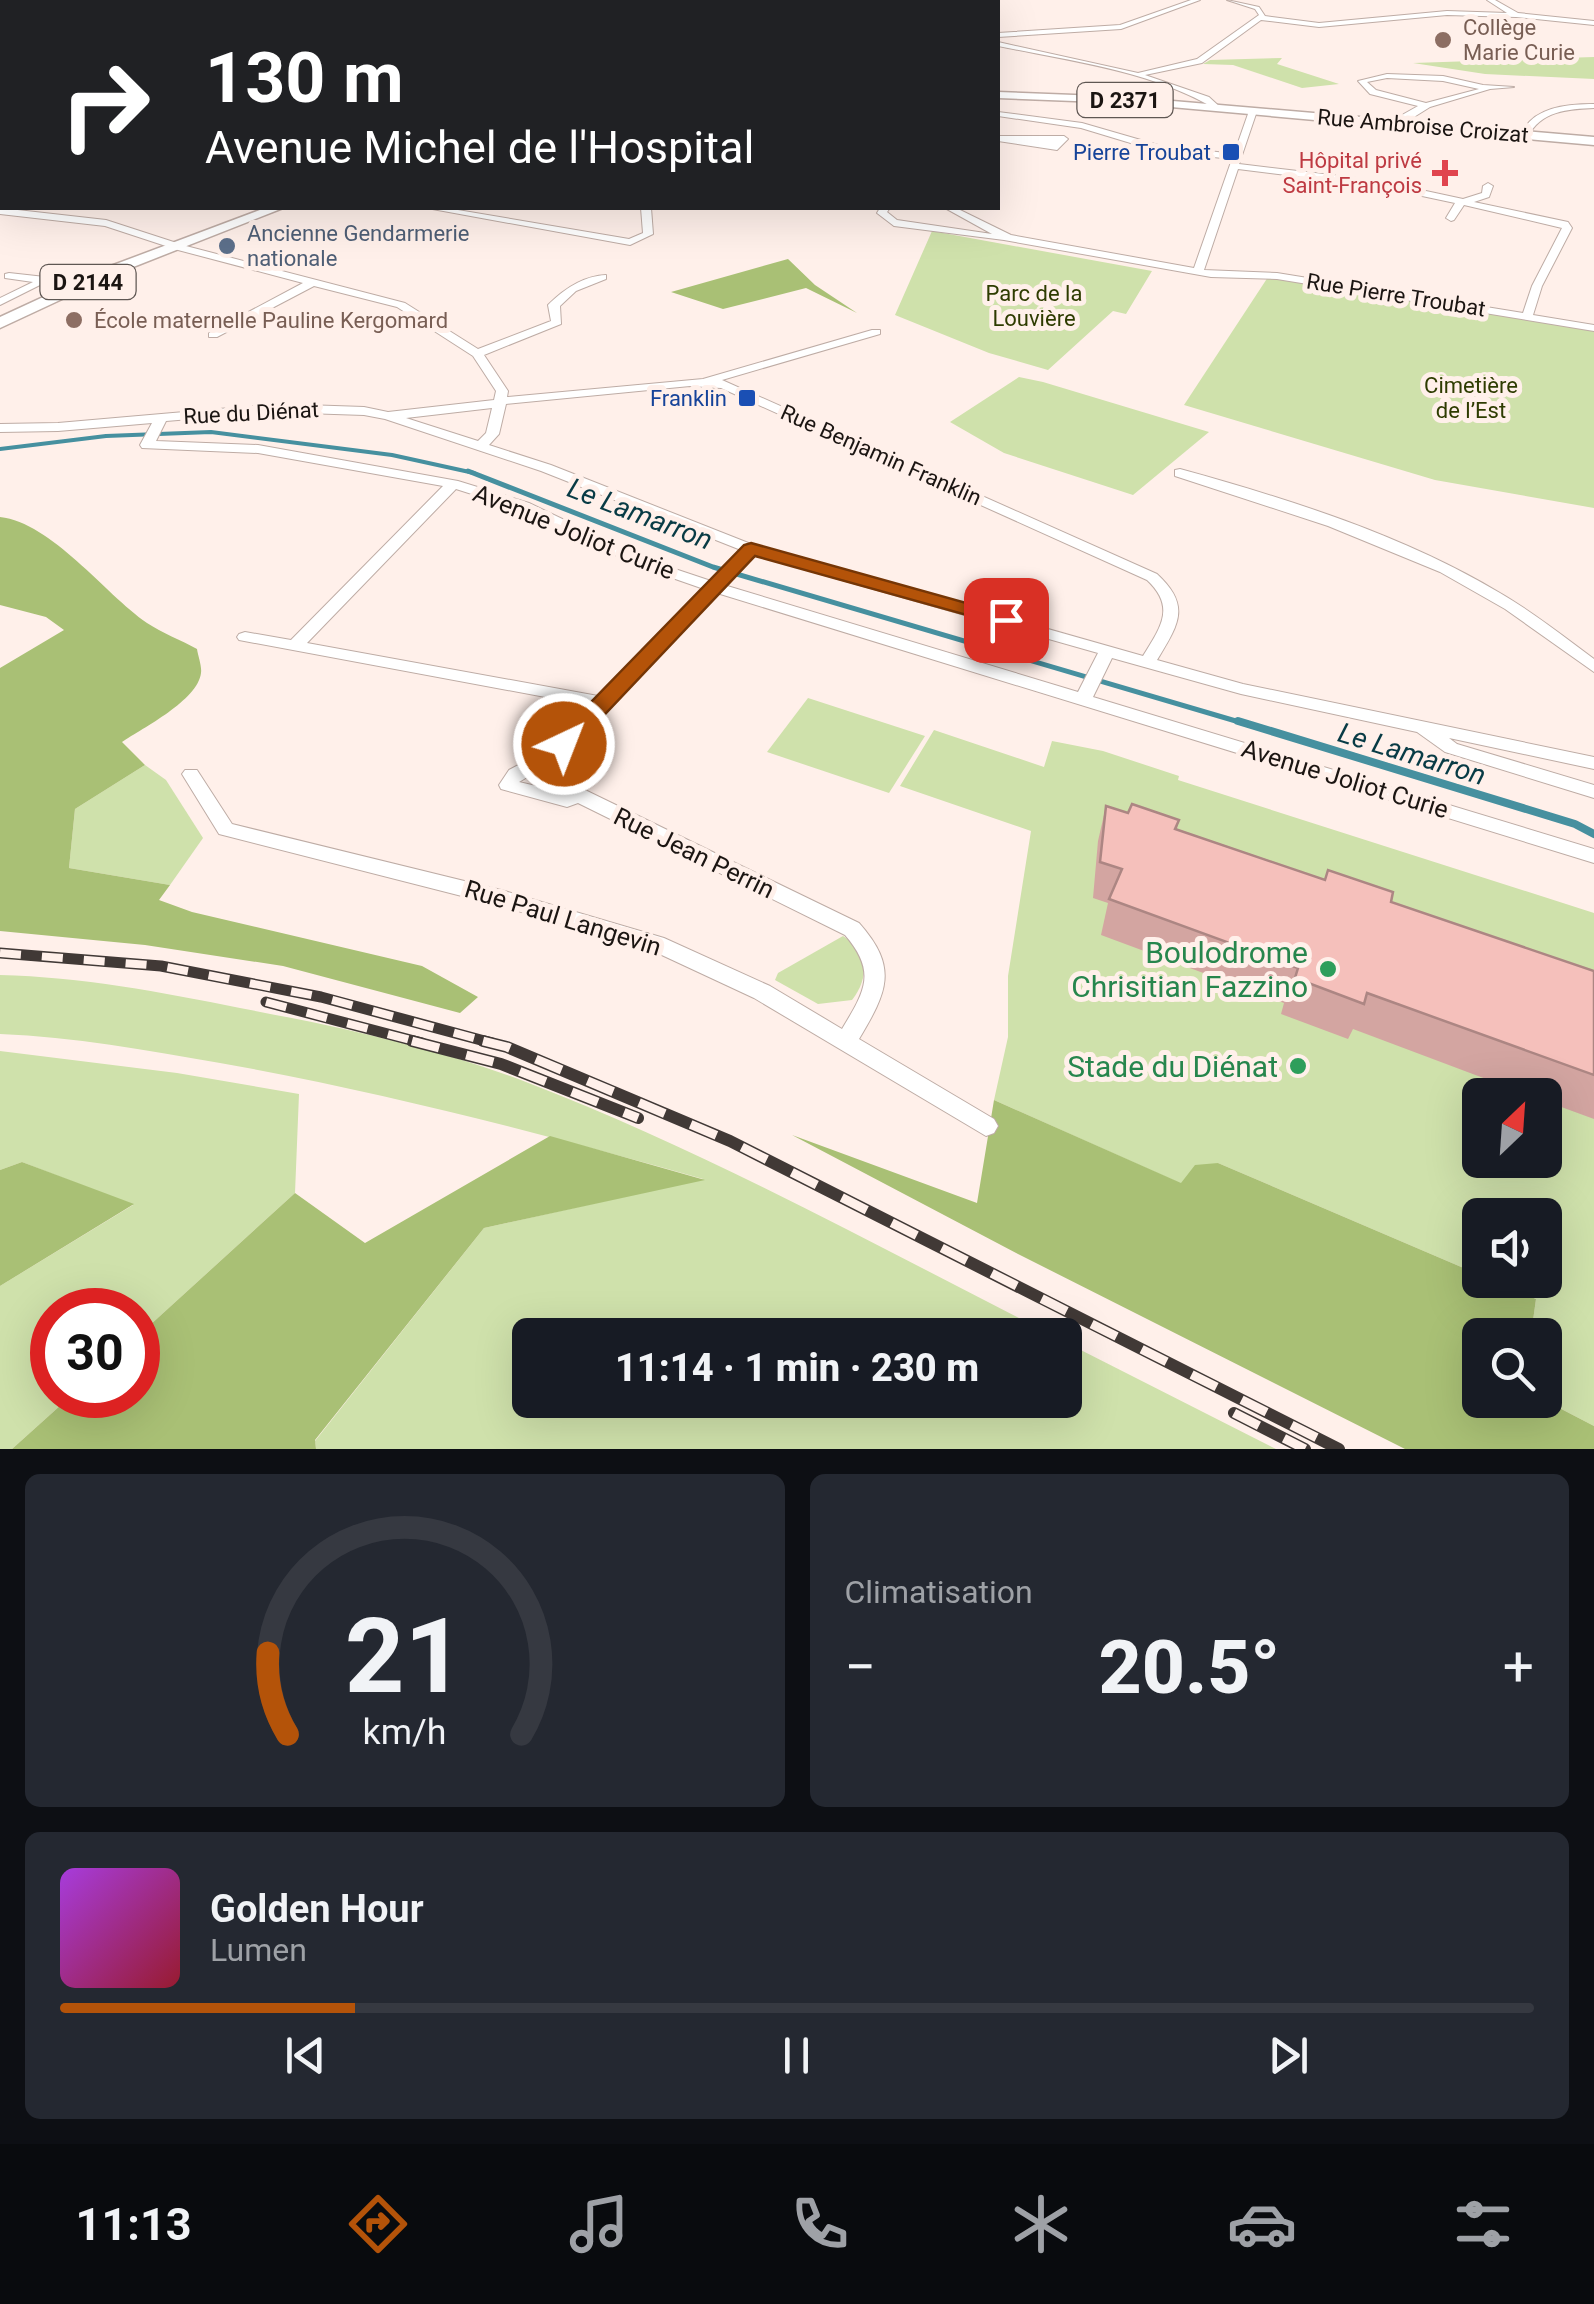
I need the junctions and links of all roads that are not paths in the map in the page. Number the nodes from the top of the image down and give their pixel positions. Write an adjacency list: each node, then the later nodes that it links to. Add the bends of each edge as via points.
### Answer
1 (1197, 0): 7 (street, via 1120,27)
2 (1230, 0): 5 (street, via 1257,8)
3 (1490, 0): 4 (street)
4 (1516, 15): 5 (street, via 1448,12 1319,24); 6 (street)
5 (1260, 18): 9 (street, via 1205,58)
6 (1594, 23)
7 (1000, 35)
8 (1000, 44): 9 (street)
9 (1137, 74): 15 (street, via 1211,99)
10 (1486, 87): 11 (street); 13 (street); 13 (street, via 1397,76 1362,81 1373,92)
11 (1510, 87)
12 (1000, 95): 15 (main road, D 2371)
13 (1427, 106): 18 (street)
14 (1594, 106): 19 (street, via 1560,109 1530,124)
15 (1217, 108): 16 (main road, D 2371)
16 (1252, 111): 18 (main road, Rue Ambroise Croizat / D 2371); 23 (street)
17 (1000, 114): 23 (street)
18 (1398, 124): 19 (main road, Rue Ambroise Croizat / D 2371)
19 (1525, 135): 22 (main road, Rue Ambroise Croizat / D 2371)
20 (1000, 139): 21 (street)
21 (1012, 141)
22 (1594, 141)
23 (1235, 161): 25 (street); 35 (street)
24 (1488, 186): 25 (street, via 1486,195)
25 (1460, 202): 32 (street); 42 (street, via 1566,226)
26 (271, 210): 34 (main road, D 2144)
27 (444, 210): 28 (street, via 630,242 648,234)
28 (646, 210)
29 (884, 210): 33 (street, via 894,223)
30 (954, 210): 33 (street)
31 (0, 211): 34 (street, via 106,223)
32 (1451, 218)
33 (1008, 238): 35 (street, Rue Pierre Troubat)
34 (177, 246): 39 (street); 43 (main road, D 2144)
35 (1198, 271): 36 (street, Rue Pierre Troubat)
36 (1223, 275): 40 (street); 42 (street, Rue Pierre Troubat, via 1277,276)
37 (10, 276): 41 (street, via 45,280)
38 (602, 277): 47 (street, via 560,298 554,305 557,322)
39 (314, 281): 46 (street); 47 (street, via 402,305)
40 (1262, 287)
41 (0, 302)
42 (1526, 317): 44 (street, Rue Pierre Troubat)
43 (0, 323)
44 (1594, 328)
45 (876, 332): 48 (street)
46 (213, 335)
47 (477, 354): 49 (street, via 502,390)
48 (709, 381): 49 (street, Rue Benjamin Franklin); 61 (street, Rue Benjamin Franklin, via 1152,578 1173,602 1171,620)
49 (501, 402): 50 (street, Rue du Diénat); 53 (street, via 492,434)
50 (388, 416): 52 (street, Rue du Diénat, via 300,407); 53 (street)
51 (0, 428): 52 (street, Rue du Diénat)
52 (155, 430): 55 (street, Avenue Joliot Curie, via 147,445 152,447 258,449)
53 (481, 446): 56 (street)
54 (1180, 473): 62 (street, via 1329,522 1478,586)
55 (452, 484): 57 (street, Avenue Joliot Curie, via 524,506 643,563); 59 (street)
56 (751, 549): 57 (street); 60 (street)
57 (726, 574): 63 (street, Avenue Joliot Curie); 64 (street)
58 (245, 637): 59 (street)
59 (295, 646): 64 (street)
60 (1108, 650): 61 (street); 63 (street)
61 (1147, 662): 65 (street)
62 (1594, 667)
63 (1086, 693): 71 (street, Avenue Joliot Curie)
64 (603, 702): 66 (street)
65 (1418, 726): 67 (street); 69 (street, via 1451,748)
66 (559, 751): 70 (street, via 559,768); 70 (street, via 515,774 508,785 566,800)
67 (1594, 763)
68 (191, 774): 72 (street, Rue Paul Langevin, via 226,830 533,906 657,944 762,992)
69 (1594, 792)
70 (578, 795): 72 (street, Rue Jean Perrin, via 852,929 878,964 877,984)
71 (1594, 856)
72 (846, 1041): 73 (street, Rue Paul Langevin)
73 (986, 1126)

